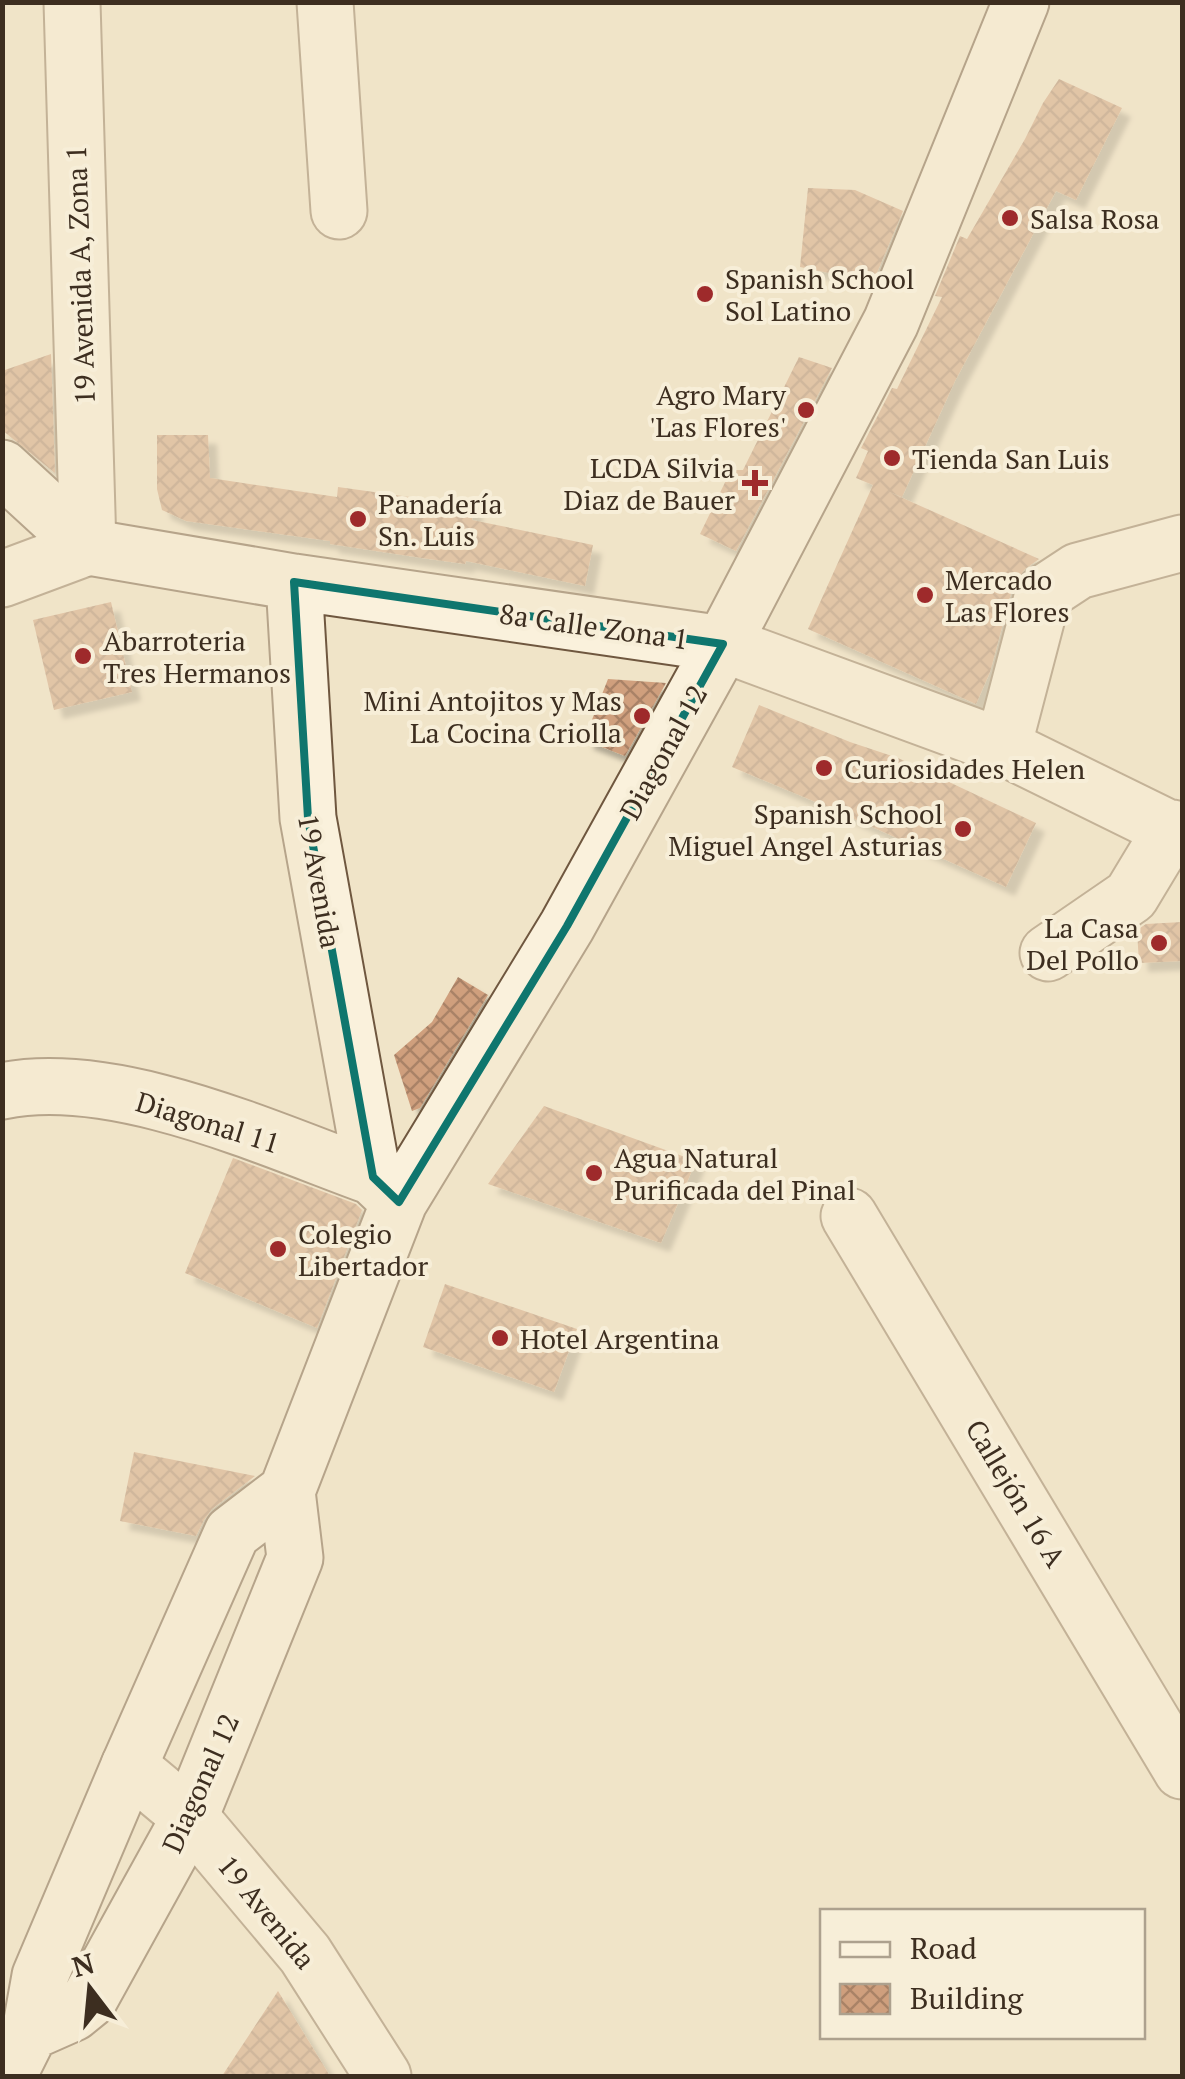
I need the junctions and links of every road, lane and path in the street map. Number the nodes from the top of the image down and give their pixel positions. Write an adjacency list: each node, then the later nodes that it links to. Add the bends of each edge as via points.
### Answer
1 (72, 2): 7 (street, 19 Avenida A, Zona 1)
2 (326, 2): 4 (street)
3 (1012, 3): 10 (street, Diagonal 12, via 890,322)
4 (339, 211)
5 (2, 468): 7 (street)
6 (1182, 543): 11 (street, via 1078,571 1043,594)
7 (88, 548): 8 (street); 9 (street, 8a Calle Zona 1)
8 (2, 579)
9 (294, 582): 10 (street, 8a Calle Zona 1); 15 (street, 19 Avenida, via 308,818)
10 (723, 644): 11 (street, 8a Calle Zona 1); 15 (street, Diagonal 12, via 567,926)
11 (1003, 747): 12 (street, 8a Calle Zona 1)
12 (1177, 832): 13 (street, via 1131,896)
13 (1048, 953)
14 (2, 1091): 15 (street, Diagonal 11, via 84,1089 183,1109)
15 (386, 1190): 17 (street, Diagonal 12)
16 (849, 1216): 19 (street, Callejón 16 A)
17 (287, 1491): 18 (street, Diagonal 12, via 232,1533); 20 (street, Diagonal 12, via 295,1558)
18 (128, 1766): 20 (street, 19 Avenida); 21 (street, Diagonal 12, via 40,1976)
19 (1182, 1771)
20 (190, 1817): 21 (street, Diagonal 12, via 89,2000); 22 (street, 19 Avenida, via 305,1954)
21 (19, 2054)
22 (383, 2076)

